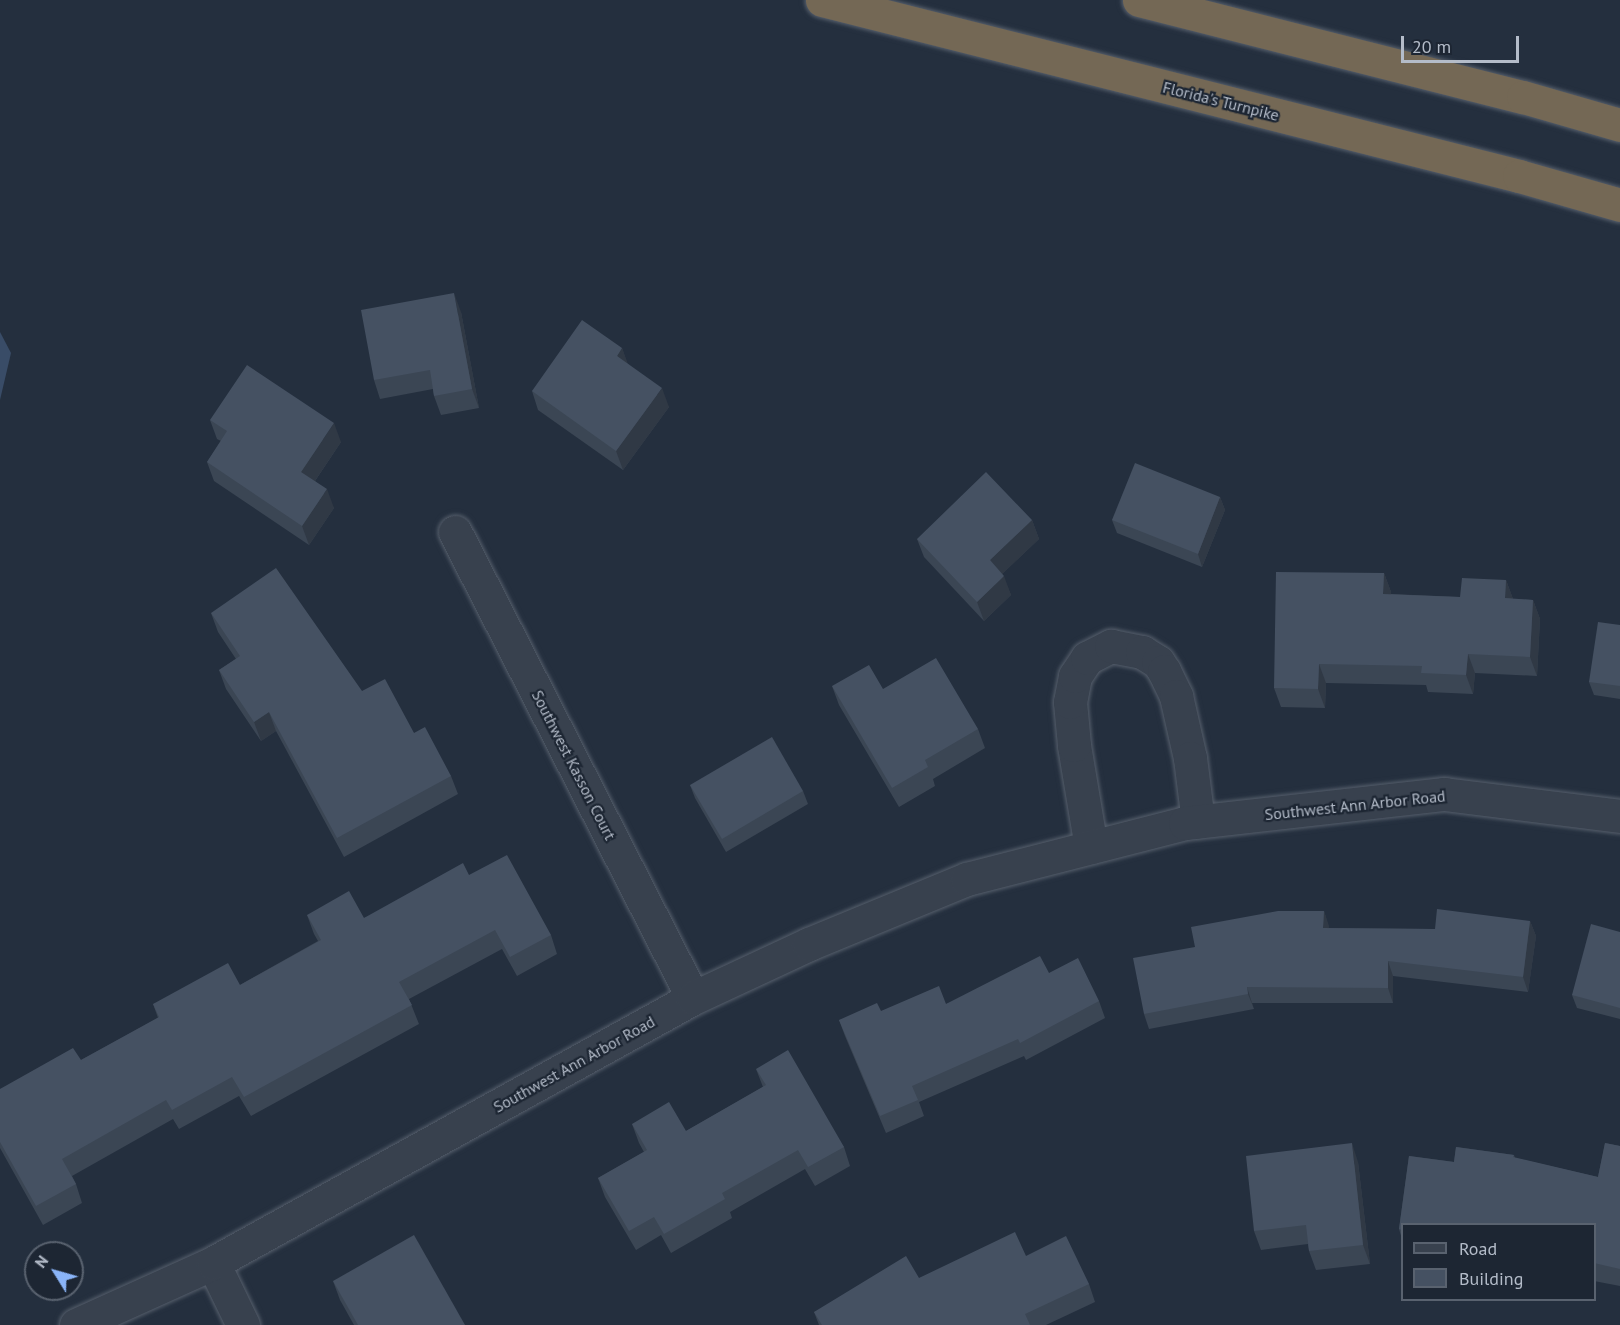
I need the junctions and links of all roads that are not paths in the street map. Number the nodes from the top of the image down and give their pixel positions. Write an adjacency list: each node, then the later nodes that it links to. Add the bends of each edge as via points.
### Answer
1 (822, 0): 4 (highway, Florida's Turnpike)
2 (1139, 0): 3 (highway)
3 (1620, 125)
4 (1620, 205)
5 (455, 532): 9 (street, Southwest Kasson Court)
6 (1620, 816): 7 (street, Southwest Ann Arbor Road, via 1444,795)
7 (1198, 821): 8 (street, Southwest Ann Arbor Road); 8 (street, via 1188,748 1176,696 1164,671 1142,652 1111,646 1087,658 1075,675 1070,702)
8 (1091, 847): 9 (street, Southwest Ann Arbor Road, via 967,879 809,944)
9 (693, 998): 10 (street, Southwest Ann Arbor Road)
10 (213, 1263): 11 (street, Southwest Ann Arbor Road); 12 (street)
11 (76, 1325)
12 (243, 1325)

